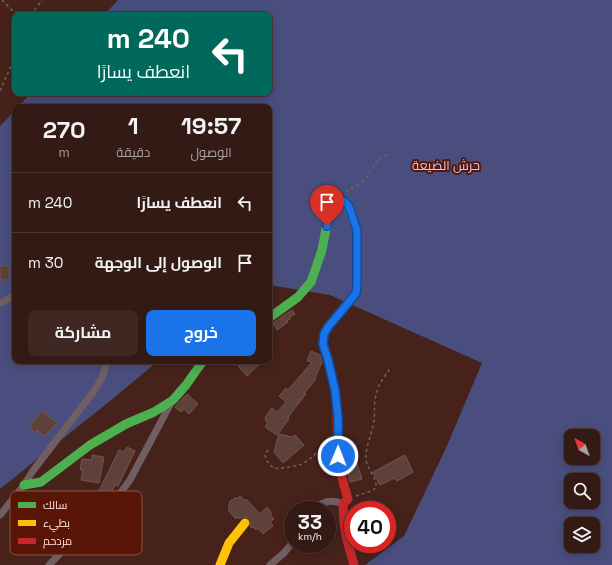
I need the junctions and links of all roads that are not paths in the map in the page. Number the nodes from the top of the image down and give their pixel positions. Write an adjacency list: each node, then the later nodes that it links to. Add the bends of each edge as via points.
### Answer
1 (12, 297): 2 (street)
2 (0, 303)
3 (272, 316): 10 (street, via 298,297 311,282 322,250 330,208 335,202 344,201 357,230 356,293 328,327 323,344 335,390 338,456)
4 (106, 364): 7 (street, via 94,391)
5 (201, 364): 6 (street)
6 (173, 400): 7 (street, via 90,445 41,482); 9 (street)
7 (24, 485): 8 (street)
8 (19, 491)
9 (122, 491)
10 (345, 501)
11 (10, 502): 12 (street)
12 (0, 515)
13 (245, 523): 18 (street, via 229,543)
14 (284, 553): 19 (street)
15 (351, 553): 20 (street)
16 (59, 555): 17 (street)
17 (49, 565)
18 (220, 565)
19 (270, 565)
20 (354, 565)

